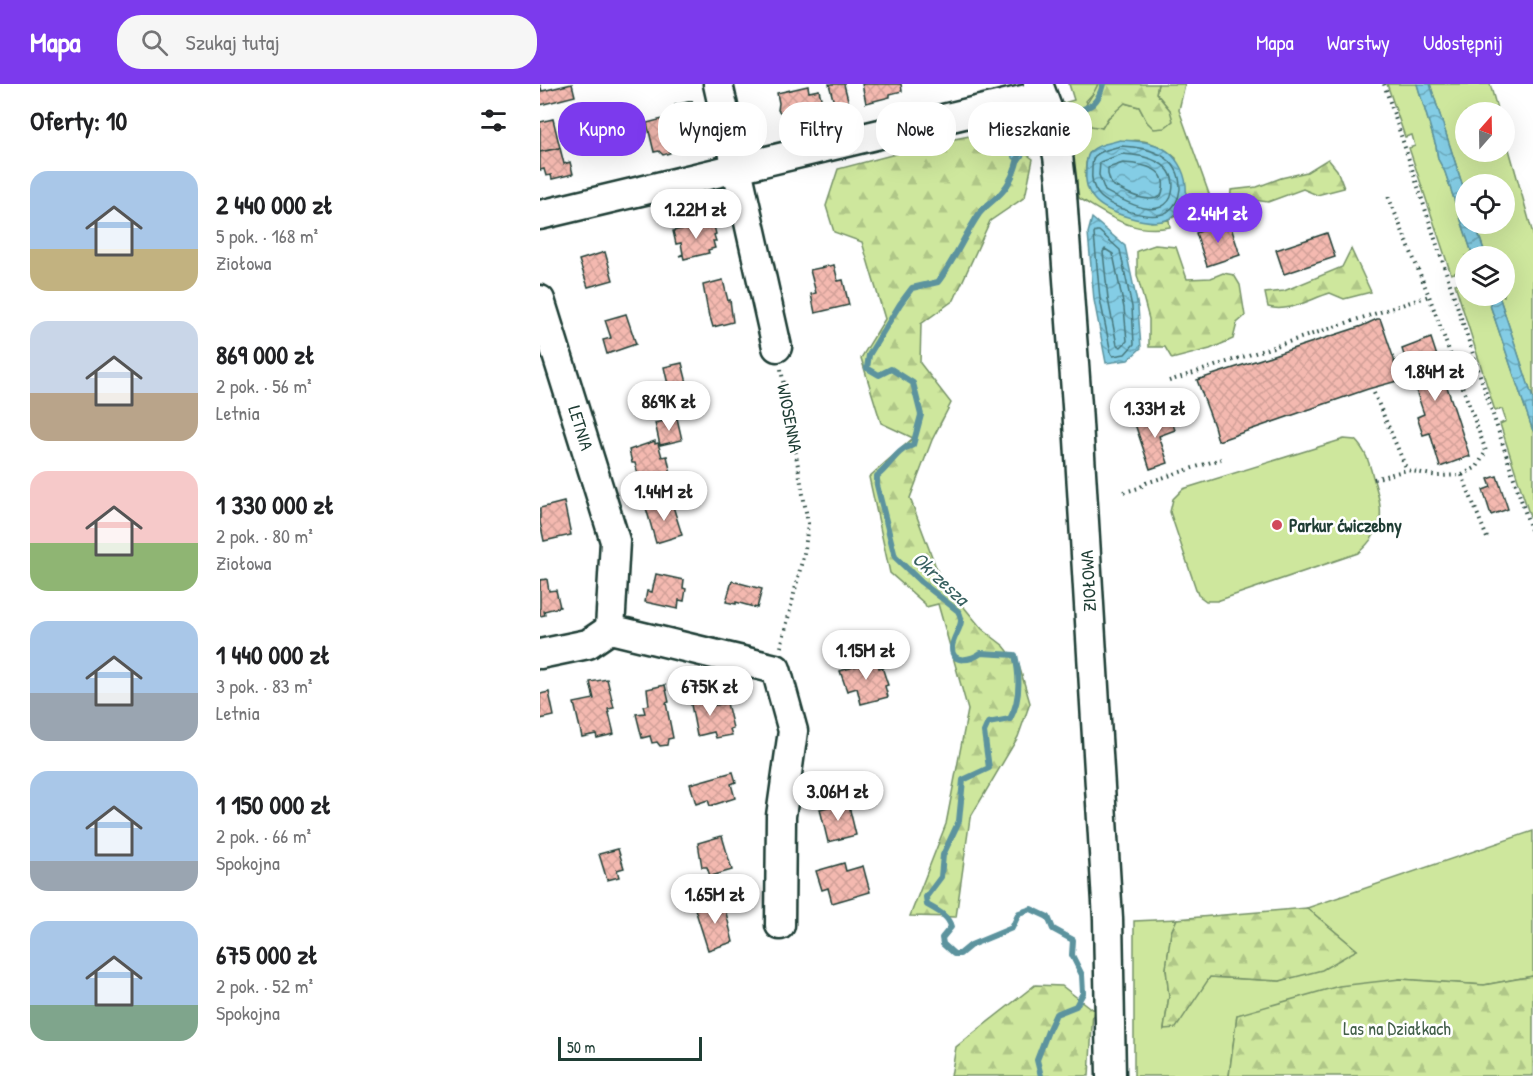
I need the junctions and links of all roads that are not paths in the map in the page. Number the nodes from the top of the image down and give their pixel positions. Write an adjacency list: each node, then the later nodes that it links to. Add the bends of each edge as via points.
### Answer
1 (718, 84): 3 (street)
2 (1042, 94): 3 (street); 10 (street, ZIOŁOWA, via 1058,156 1077,406 1108,907)
3 (737, 167): 4 (street); 6 (street)
4 (540, 215)
5 (540, 300): 7 (street, LETNIA, via 615,541)
6 (777, 346)
7 (610, 629): 8 (street, via 588,644); 9 (street, via 776,669 793,731 781,816)
8 (540, 654)
9 (780, 925)
10 (1111, 1076)

